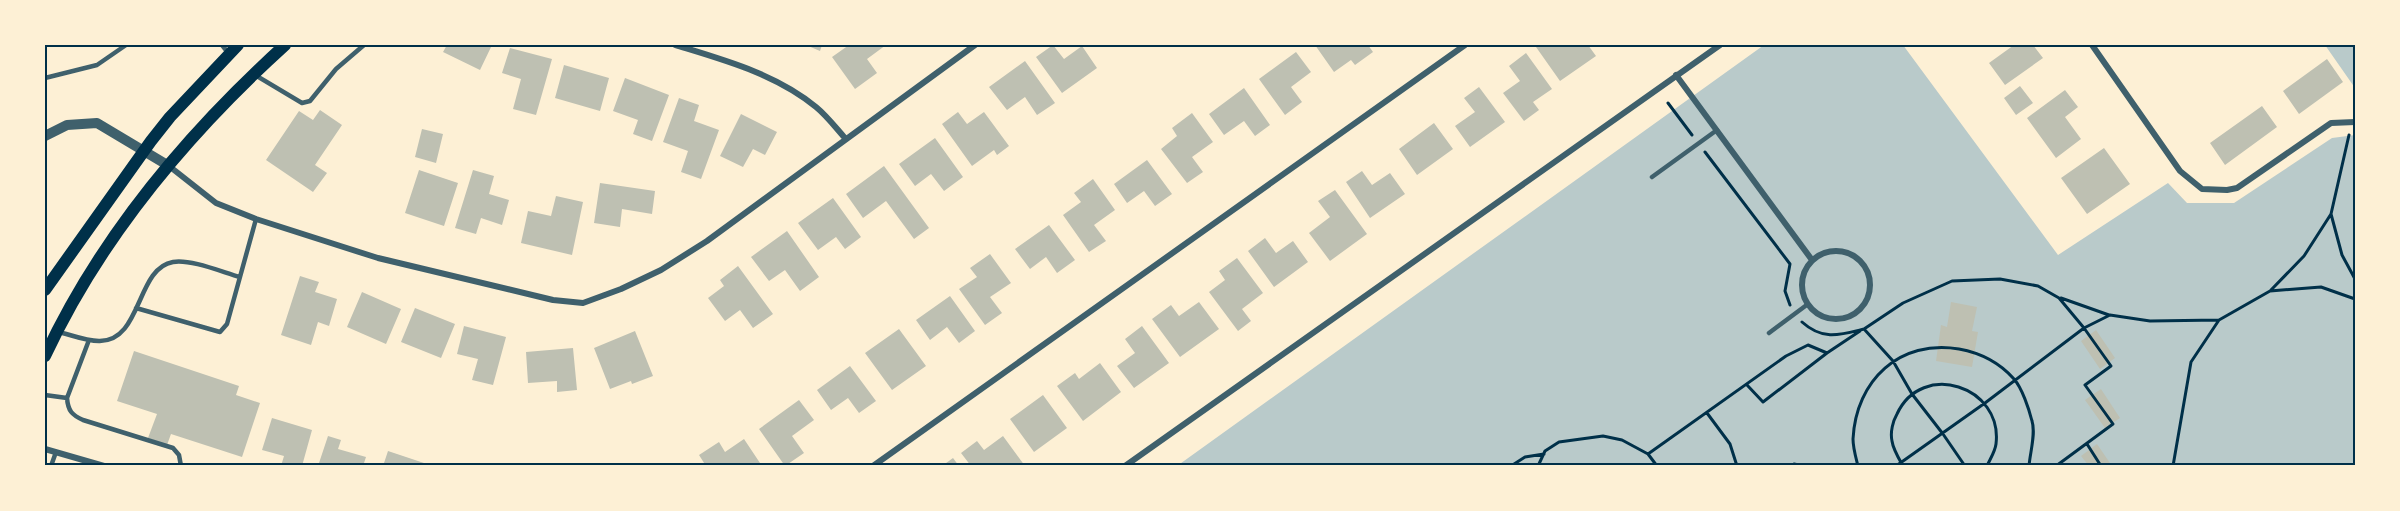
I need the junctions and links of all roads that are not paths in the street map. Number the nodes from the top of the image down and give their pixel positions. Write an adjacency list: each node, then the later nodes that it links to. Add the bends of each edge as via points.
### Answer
1 (126, 45): 13 (lane, via 97,64)
2 (238, 45): 10 (main road)
3 (285, 45): 11 (main road)
4 (364, 45): 11 (lane, via 336,69 310,102 302,103)
5 (675, 45): 17 (street, via 742,66 783,84 818,108)
6 (975, 45): 17 (street)
7 (1466, 45): 38 (street)
8 (2092, 45): 14 (street, via 2180,171 2202,189 2237,188 2331,123)
9 (1715, 46): 12 (street)
10 (226, 50): 18 (main road)
11 (254, 74): 19 (main road)
12 (1676, 75): 15 (street); 39 (street)
13 (45, 78)
14 (2355, 122)
15 (1717, 130): 20 (lane); 22 (street)
16 (45, 136): 18 (street, via 67,125 98,123)
17 (845, 138): 21 (street, via 708,241 661,270 583,303 516,292 378,258)
18 (144, 150): 19 (street); 24 (main road)
19 (169, 166): 21 (street, via 216,203); 27 (main road, via 129,213)
20 (1652, 177)
21 (256, 219): 23 (lane)
22 (1812, 260): 25 (street, via 1802,283); 25 (street, via 1836,251 1852,255 1865,266 1869,291 1856,312 1840,318 1824,316)
23 (240, 277): 26 (lane, via 181,261 170,262 151,279); 26 (lane, via 227,324 220,332)
24 (45, 290)
25 (1809, 304): 28 (lane)
26 (136, 308): 29 (lane, via 125,330 114,338)
27 (57, 331): 29 (lane); 30 (main road)
28 (1769, 333)
29 (89, 340): 32 (lane)
30 (45, 356)
31 (45, 395): 32 (lane)
32 (68, 399): 37 (lane, via 73,415 173,448)
33 (45, 449): 34 (street)
34 (56, 452): 35 (lane); 36 (street)
35 (51, 466)
36 (104, 466)
37 (181, 466)
38 (873, 466)
39 (1126, 466)

